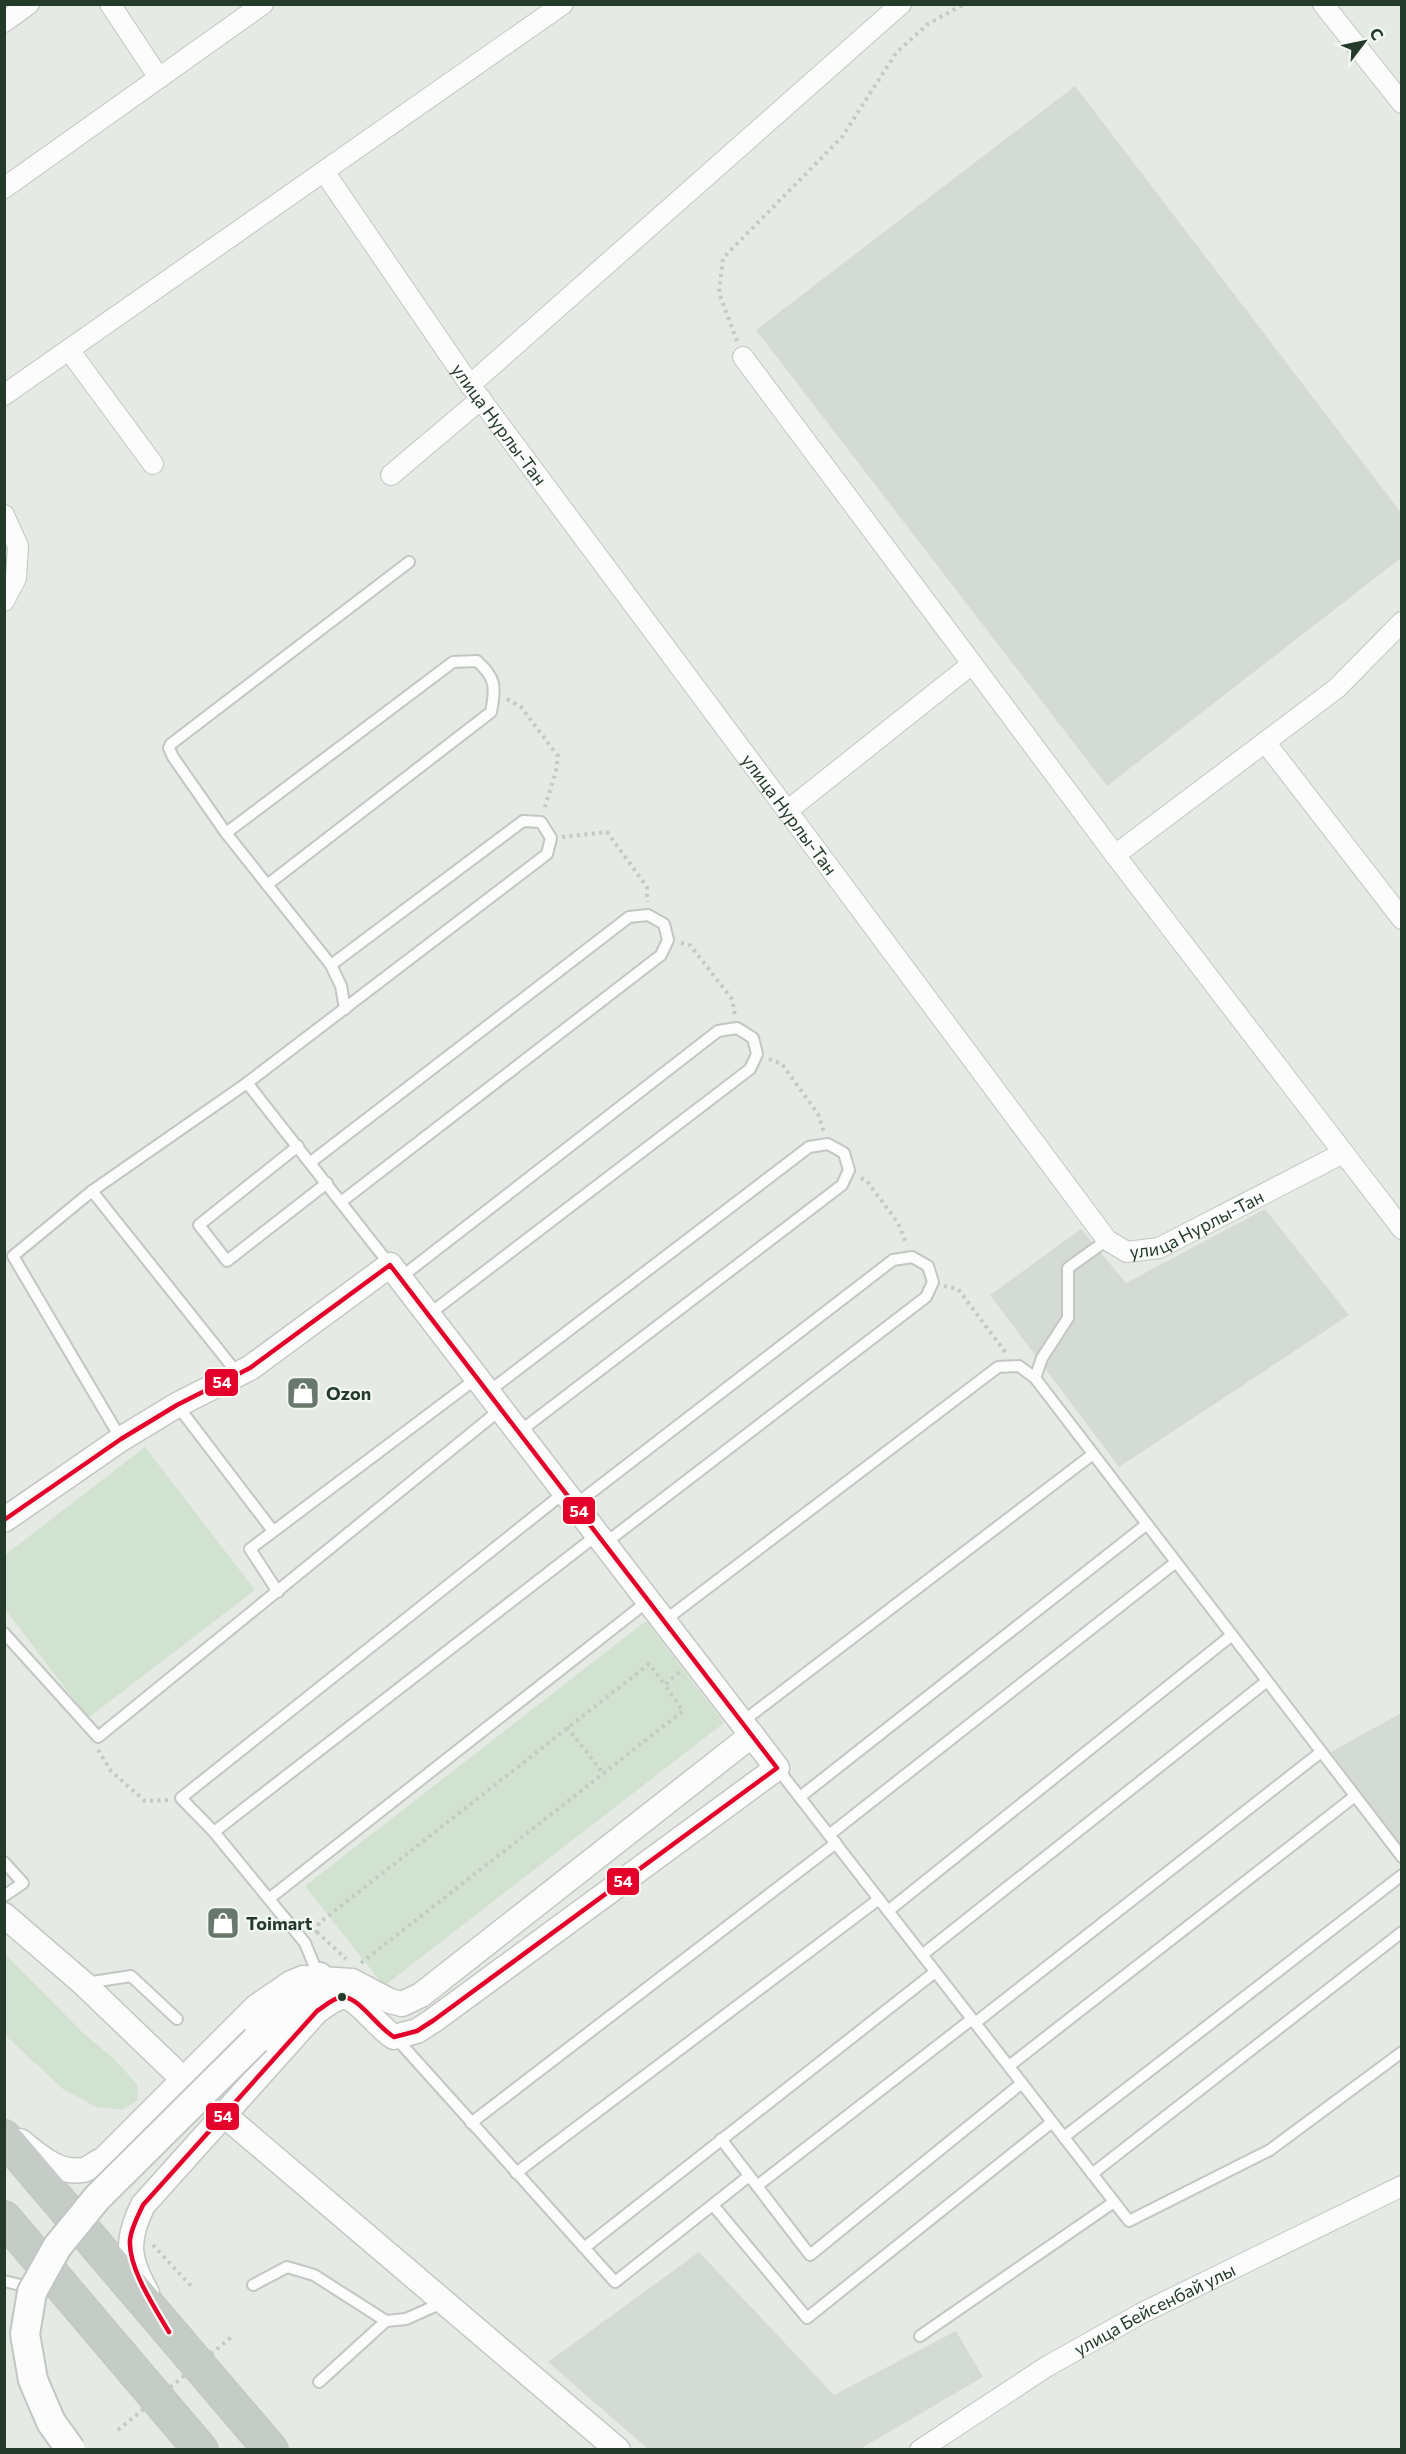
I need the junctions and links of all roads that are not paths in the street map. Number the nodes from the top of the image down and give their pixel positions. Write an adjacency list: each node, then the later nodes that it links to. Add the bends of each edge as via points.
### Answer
1 (29, 4): 7 (street)
2 (110, 4): 8 (street)
3 (263, 4): 8 (street)
4 (563, 4): 10 (street)
5 (901, 4): 14 (street)
6 (1323, 4): 9 (street)
7 (4, 22)
8 (159, 78): 11 (street)
9 (1401, 103)
10 (324, 173): 12 (street); 14 (street, улица Нурлы-Тан)
11 (4, 188)
12 (69, 350): 15 (street); 16 (street)
13 (743, 357): 22 (street)
14 (476, 392): 17 (street); 24 (street, улица Нурлы-Тан)
15 (4, 395)
16 (153, 464)
17 (391, 475)
18 (4, 515): 20 (street, via 18,546 16,578)
19 (409, 562): 25 (lane, via 171,744 173,757)
20 (4, 601)
21 (1399, 628): 23 (street, via 1337,688)
22 (972, 664): 24 (street); 26 (street)
23 (1265, 742): 26 (street); 28 (street)
24 (787, 811): 39 (street, улица Нурлы-Тан)
25 (226, 833): 27 (lane); 27 (lane, via 453,662 477,661 491,673 495,692 491,712)
26 (1115, 855): 33 (street)
27 (267, 885): 29 (lane)
28 (1401, 919)
29 (331, 965): 30 (lane); 30 (lane, via 523,822 541,822 551,838 547,854)
30 (345, 1008): 31 (lane)
31 (247, 1083): 32 (lane); 36 (lane)
32 (298, 1146): 34 (lane); 35 (lane, via 199,1225 220,1252 227,1260)
33 (1343, 1153): 38 (street); 39 (street, улица Нурлы-Тан, via 1159,1248 1127,1252)
34 (311, 1162): 35 (lane); 37 (lane, via 629,917 648,915 664,924 668,940 661,955)
35 (327, 1183): 37 (lane)
36 (92, 1191): 42 (lane); 47 (lane, via 13,1256)
37 (341, 1202): 40 (lane)
38 (1401, 1228)
39 (1107, 1240): 43 (lane, via 1068,1268 1068,1318 1042,1358)
40 (395, 1272): 41 (street); 41 (lane, via 718,1031 737,1028 753,1038 758,1054 750,1069); 42 (street)
41 (428, 1315): 44 (street)
42 (239, 1374): 45 (street)
43 (1035, 1378): 48 (lane); 57 (lane, via 1016,1366 998,1367)
44 (489, 1393): 46 (street); 46 (lane, via 809,1147 828,1144 844,1153 849,1170 842,1185); 52 (lane); 55 (lane)
45 (177, 1405): 47 (street); 52 (lane)
46 (519, 1432): 49 (street)
47 (121, 1439): 50 (street)
48 (1093, 1454): 51 (lane); 61 (lane)
49 (570, 1498): 53 (street); 53 (lane, via 893,1260 912,1257 928,1266 933,1282 926,1297); 66 (lane, via 181,1798)
50 (4, 1520)
51 (1147, 1524): 54 (lane); 65 (lane)
52 (273, 1531): 55 (lane, via 250,1549)
53 (601, 1540): 56 (street); 66 (lane)
54 (1176, 1562): 59 (lane); 67 (lane)
55 (278, 1592): 58 (lane, via 98,1737)
56 (648, 1601): 57 (street); 72 (lane)
57 (664, 1621): 61 (street)
58 (4, 1634)
59 (1232, 1635): 60 (lane); 74 (lane)
60 (1267, 1681): 62 (lane); 77 (lane)
61 (747, 1729): 63 (street); 79 (street, via 421,1995 396,2002 352,1980)
62 (1321, 1752): 64 (lane); 82 (lane)
63 (777, 1768): 65 (lane); 83 (street, via 434,2020 417,2031)
64 (1354, 1796): 68 (lane); 85 (lane)
65 (800, 1797): 67 (lane)
66 (214, 1832): 72 (lane)
67 (832, 1839): 73 (lane); 90 (lane)
68 (1401, 1857)
69 (4, 1862): 71 (lane, via 23,1883)
70 (1401, 1875): 93 (lane)
71 (4, 1896)
72 (270, 1898): 79 (lane, via 305,1943)
73 (879, 1899): 74 (lane); 95 (lane)
74 (888, 1911): 77 (lane)
75 (4, 1915): 80 (street)
76 (1401, 1932): 96 (lane)
77 (922, 1955): 78 (lane)
78 (935, 1972): 82 (lane); 94 (lane)
79 (319, 1977): 86 (street, via 303,1977 256,2007); 112 (main road, bridge, via 97,2198 57,2247 32,2292 25,2334 33,2380 51,2422)
80 (83, 1983): 81 (lane, via 131,1976); 86 (street)
81 (177, 2019)
82 (973, 2021): 85 (lane); 98 (lane)
83 (394, 2037): 88 (street, via 353,2000 345,1996 334,1999 317,2011); 90 (lane)
84 (1401, 2052): 100 (lane, via 1270,2150 1129,2221)
85 (1009, 2066): 87 (lane)
86 (184, 2080): 91 (street, via 104,2159 84,2170 62,2169)
87 (1022, 2083): 89 (lane); 98 (lane, via 810,2255)
88 (223, 2114): 107 (street); 109 (street, via 143,2205 134,2225 130,2242 134,2263)
89 (1052, 2122): 93 (lane); 101 (lane, via 807,2319)
90 (471, 2123): 95 (lane)
91 (4, 2128)
92 (4, 2136): 109 (highway)
93 (1064, 2137): 96 (lane)
94 (721, 2139): 97 (lane); 103 (lane)
95 (516, 2173): 103 (lane)
96 (1092, 2174): 100 (lane)
97 (749, 2176): 98 (lane); 101 (lane)
98 (757, 2186)
99 (1401, 2186): 116 (street, улица Бейсенбай улы, via 1142,2313 1046,2367)
100 (1114, 2202): 110 (lane)
101 (713, 2205): 103 (lane, via 615,2282)
102 (4, 2218): 106 (highway)
103 (584, 2248)
104 (4, 2281): 106 (lane)
105 (253, 2285): 108 (lane, via 287,2267 314,2275)
106 (71, 2296): 113 (highway)
107 (444, 2302): 108 (lane, via 406,2319); 115 (street)
108 (386, 2321): 111 (lane)
109 (169, 2332): 114 (highway)
110 (920, 2336)
111 (320, 2382)
112 (71, 2450)
113 (201, 2450)
114 (271, 2450)
115 (618, 2450)
116 (920, 2450)

